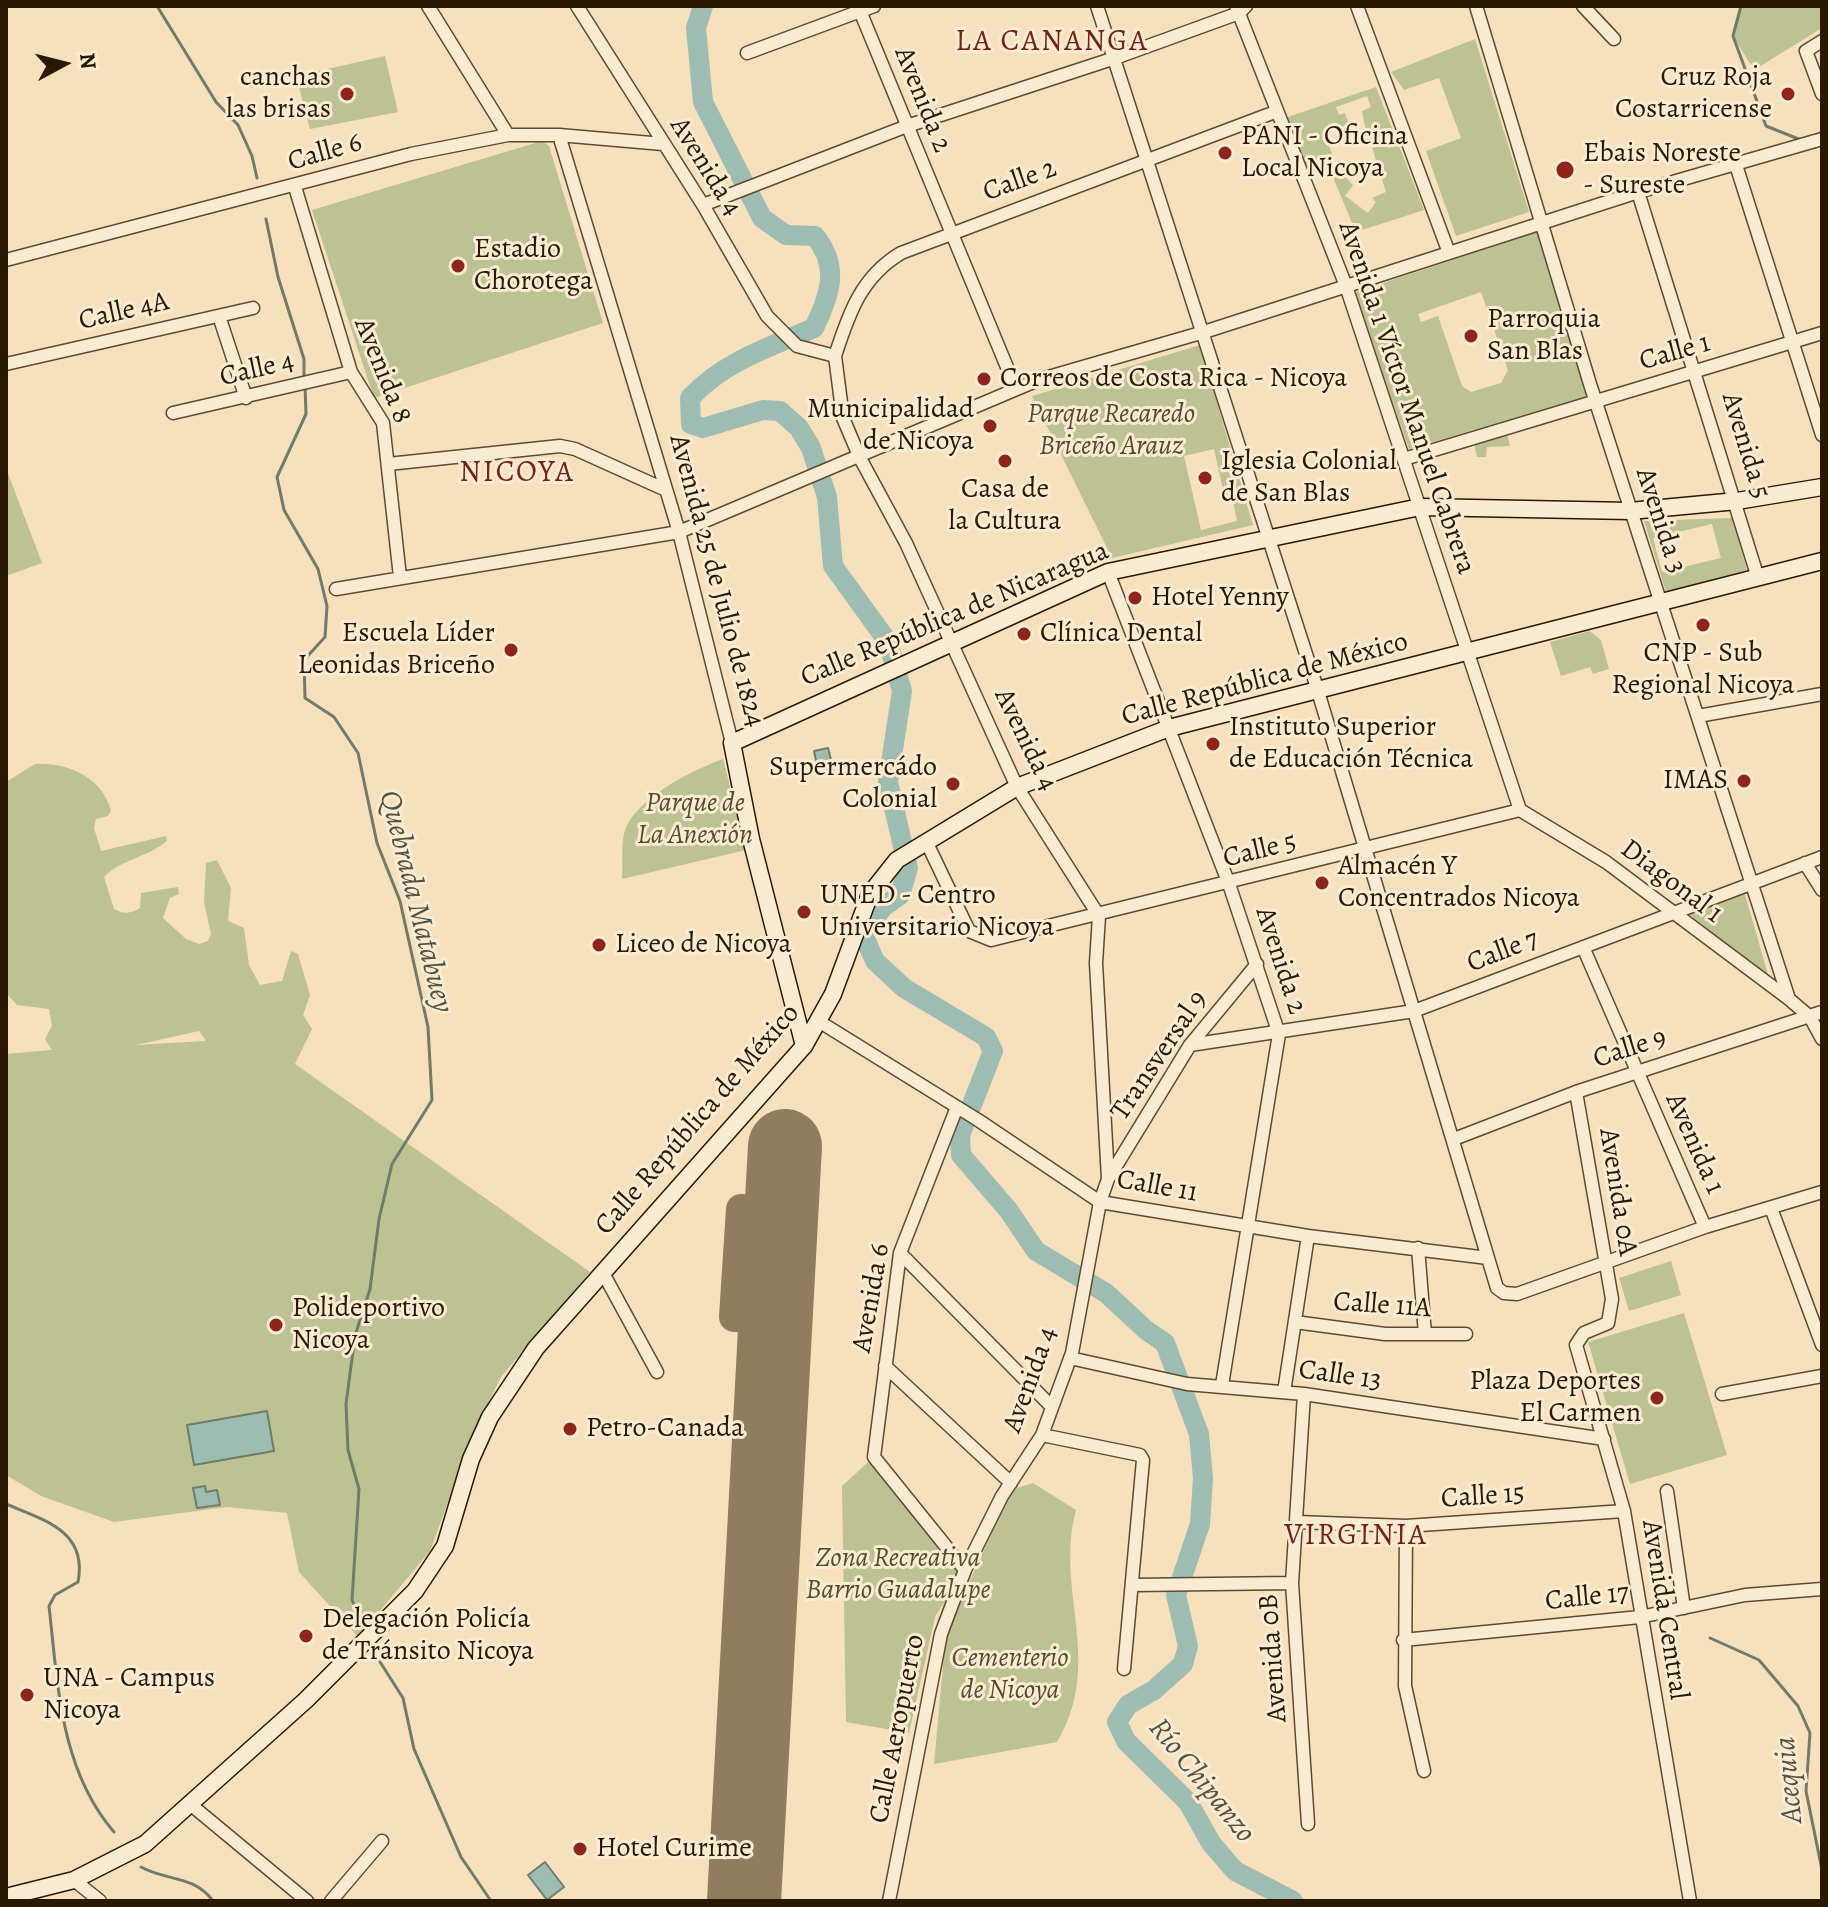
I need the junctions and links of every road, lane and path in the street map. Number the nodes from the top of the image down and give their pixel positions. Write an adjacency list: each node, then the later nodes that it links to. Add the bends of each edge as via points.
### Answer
1 (428, 6): 17 (street)
2 (577, 6): 20 (street, Avenida 4)
3 (874, 6): 9 (street)
4 (1097, 6): 13 (street)
5 (1357, 6): 28 (street)
6 (1476, 6): 26 (street, Avenida 3)
7 (1583, 6): 10 (street)
8 (1240, 8): 13 (street); 15 (street, Avenida 1 Víctor Manuel Cabrera)
9 (859, 9): 12 (street); 16 (street, Avenida 2)
10 (1614, 39)
11 (1822, 41): 14 (street, via 1806,51)
12 (747, 53)
13 (1115, 58): 16 (street); 21 (street)
14 (1822, 94)
15 (1275, 112): 21 (street, Calle 2); 30 (street, Avenida 1 Víctor Manuel Cabrera)
16 (907, 126): 25 (street); 27 (street, Avenida 2)
17 (508, 135): 18 (street, Calle 6); 23 (street, Calle 6, via 411,154)
18 (559, 135): 20 (street, Calle 6); 49 (street, Avenida 25 de Julio de 1824)
19 (1822, 139): 22 (street)
20 (663, 144): 25 (street, Avenida 4)
21 (1149, 159): 27 (street, Calle 2); 33 (street)
22 (1736, 165): 24 (street); 35 (street)
23 (295, 187): 29 (street, Calle 6); 38 (street, Avenida 8)
24 (1638, 192): 26 (street); 39 (street, Avenida 5)
25 (703, 205): 36 (street, Avenida 4, via 748,287 778,328 797,346)
26 (1541, 224): 28 (street); 42 (street, Avenida 3)
27 (950, 232): 36 (street, Calle 2, via 877,268 851,311); 40 (street, Avenida 2)
28 (1449, 253): 30 (street)
29 (6, 260)
30 (1346, 286): 33 (street); 46 (street, Avenida 1 Víctor Manuel Cabrera)
31 (253, 308): 32 (street, Calle 4A)
32 (219, 316): 37 (street, Calle 4A); 41 (street)
33 (1204, 332): 40 (street); 54 (street)
34 (1822, 333): 35 (street, Calle 1)
35 (1790, 343): 39 (street, Calle 1); 44 (street)
36 (835, 356): 45 (street, Avenida 4, via 843,418)
37 (6, 364)
38 (351, 372): 41 (street, Calle 4); 47 (street, Avenida 8, via 383,423)
39 (1696, 372): 42 (street, Calle 1); 50 (street, Avenida 5)
40 (1016, 389): 45 (street)
41 (246, 398): 43 (street, Calle 4)
42 (1596, 401): 46 (street, Calle 1); 52 (street, Avenida 3)
43 (173, 413)
44 (1822, 435)
45 (860, 458): 53 (street); 61 (street, Avenida 4)
46 (1404, 459): 51 (street, Avenida 1 Víctor Manuel Cabrera)
47 (388, 464): 49 (street, via 560,446); 57 (street, Avenida 8)
48 (1822, 487): 50 (main road, Calle República de Nicaragua)
49 (666, 490): 53 (street, Avenida 25 de Julio de 1824)
50 (1737, 501): 52 (main road, Calle República de Nicaragua); 58 (street, Avenida 5)
51 (1420, 507): 52 (main road, Calle República de Nicaragua); 54 (main road, Calle República de Nicaragua); 62 (street, Avenida 1 Víctor Manuel Cabrera)
52 (1630, 511): 60 (street, Avenida 3)
53 (679, 532): 57 (street); 67 (street, Avenida 25 de Julio de 1824)
54 (1268, 536): 56 (main road, Calle República de Nicaragua); 63 (street)
55 (1822, 561): 58 (main road, Calle República de México)
56 (1108, 572): 61 (main road, Calle República de Nicaragua); 66 (street, Avenida 2)
57 (400, 577): 59 (street)
58 (1758, 578): 60 (main road, Calle República de México)
59 (336, 589)
60 (1661, 601): 62 (main road, Calle República de México); 65 (street, Avenida 3)
61 (952, 641): 67 (main road, Calle República de Nicaragua); 68 (street, Avenida 4)
62 (1467, 654): 63 (main road, Calle República de México); 69 (street, Avenida 1 Víctor Manuel Cabrera)
63 (1317, 688): 66 (main road, Calle República de México); 71 (street)
64 (1822, 694): 65 (street)
65 (1698, 716): 74 (street, Avenida 3)
66 (1169, 728): 68 (main road, Calle República de México); 75 (street, Avenida 2)
67 (732, 743): 88 (main road, Avenida 25 de Julio de 1824)
68 (1017, 787): 70 (main road, Calle República de México); 78 (street, Avenida 4)
69 (1520, 810): 71 (street, Calle 5); 77 (street, Diagonal 1, via 1606,862)
70 (920, 844): 78 (street, Calle 5, via 969,931 991,940); 84 (main road, Calle República de México, via 897,860 870,894)
71 (1365, 850): 75 (street, Calle 5); 82 (street)
72 (1822, 857): 73 (street, Calle 7)
73 (1805, 863): 74 (street, Calle 7); 76 (street)
74 (1753, 883): 77 (street, Calle 7); 81 (street, Avenida 3)
75 (1229, 884): 78 (street, Calle 5); 80 (street, Avenida 2)
76 (1822, 890)
77 (1671, 913): 79 (street, Calle 7); 81 (street, Diagonal 1)
78 (1099, 916): 93 (street, Avenida 4, via 1096,963)
79 (1583, 947): 82 (street, Calle 7); 89 (street, Avenida 1)
80 (1257, 964): 85 (street, Avenida 2); 87 (street, Transversal 9)
81 (1789, 999): 83 (street)
82 (1414, 1011): 85 (street, Calle 7); 92 (street)
83 (1816, 1015): 86 (street); 89 (street, Calle 9)
84 (820, 1022): 88 (main road, Calle República de México); 91 (street, Calle 11)
85 (1279, 1034): 87 (street, Calle 7); 97 (street, Avenida 2)
86 (1822, 1039)
87 (1190, 1045): 93 (street, Transversal 9)
88 (804, 1046): 104 (main road, Calle República de México)
89 (1635, 1073): 90 (street, Calle 9); 98 (street, Avenida 1)
90 (1576, 1092): 92 (street, Calle 9); 103 (street, Avenida 0A)
91 (960, 1109): 95 (street, Calle 11); 101 (street, Avenida 6)
92 (1454, 1139): 102 (street)
93 (1108, 1179): 95 (street, Avenida 4)
94 (1822, 1192): 96 (street)
95 (1100, 1202): 97 (street, Calle 11); 110 (street, Avenida 4)
96 (1771, 1208): 98 (street); 109 (street)
97 (1247, 1227): 99 (street, Calle 11); 114 (street, Avenida 2)
98 (1705, 1227): 103 (street)
99 (1308, 1236): 100 (street, Calle 11); 105 (street)
100 (1418, 1248): 102 (street, Calle 11); 107 (street)
101 (900, 1253): 111 (street, Avenida 6); 118 (street)
102 (1488, 1258): 103 (street, via 1497,1288 1517,1294)
103 (1604, 1262): 106 (street, Avenida 0A, via 1612,1299 1608,1323)
104 (602, 1271): 112 (street); 135 (main road, Calle República de México, via 536,1348 490,1417 471,1459 445,1546 415,1591 306,1700)
105 (1295, 1322): 107 (street, Calle 11A); 115 (street)
106 (1584, 1333): 120 (street, Avenida Central, via 1576,1345)
107 (1425, 1334): 108 (street, Calle 11A)
108 (1466, 1334)
109 (1822, 1345)
110 (1070, 1358): 114 (street, Calle 13, via 1187,1384); 118 (street, Avenida 4)
111 (885, 1366): 121 (street); 126 (street, Avenida 6, via 874,1457)
112 (657, 1372)
113 (1822, 1376): 117 (street)
114 (1222, 1385): 115 (street, Calle 13)
115 (1284, 1392): 116 (street, Calle 13)
116 (1304, 1394): 120 (street, Calle 13); 124 (street, Avenida 0B)
117 (1722, 1394)
118 (1052, 1407): 119 (street, Avenida 4)
119 (1042, 1435): 121 (street, Avenida 4); 128 (street, via 1140,1455 1145,1469)
120 (1604, 1439): 123 (street, Avenida Central)
121 (1011, 1483): 126 (street, Avenida 4)
122 (1667, 1491): 130 (street)
123 (1624, 1511): 125 (street, Calle 15); 131 (street, Avenida Central)
124 (1297, 1522): 125 (street, Calle 15); 127 (street, Avenida 0B)
125 (1406, 1526): 132 (street)
126 (965, 1570): 143 (street, Calle Aeropuerto, via 941,1634)
127 (1292, 1583): 128 (street); 136 (street, Avenida 0B)
128 (1133, 1585): 133 (street)
129 (1822, 1589): 130 (street, Calle 17, via 1745,1595)
130 (1684, 1608): 131 (street, Calle 17)
131 (1640, 1617): 132 (street, Calle 17); 144 (street, Avenida Central)
132 (1403, 1640): 134 (street, via 1405,1686)
133 (1124, 1669)
134 (1424, 1771)
135 (190, 1804): 138 (main road, Calle República de México, via 145,1844); 141 (street)
136 (1308, 1824)
137 (382, 1841): 142 (street)
138 (74, 1880): 139 (main road, Calle República de México); 140 (street)
139 (6, 1897)
140 (100, 1901)
141 (307, 1901)
142 (331, 1901)
143 (889, 1901)
144 (1690, 1901)

